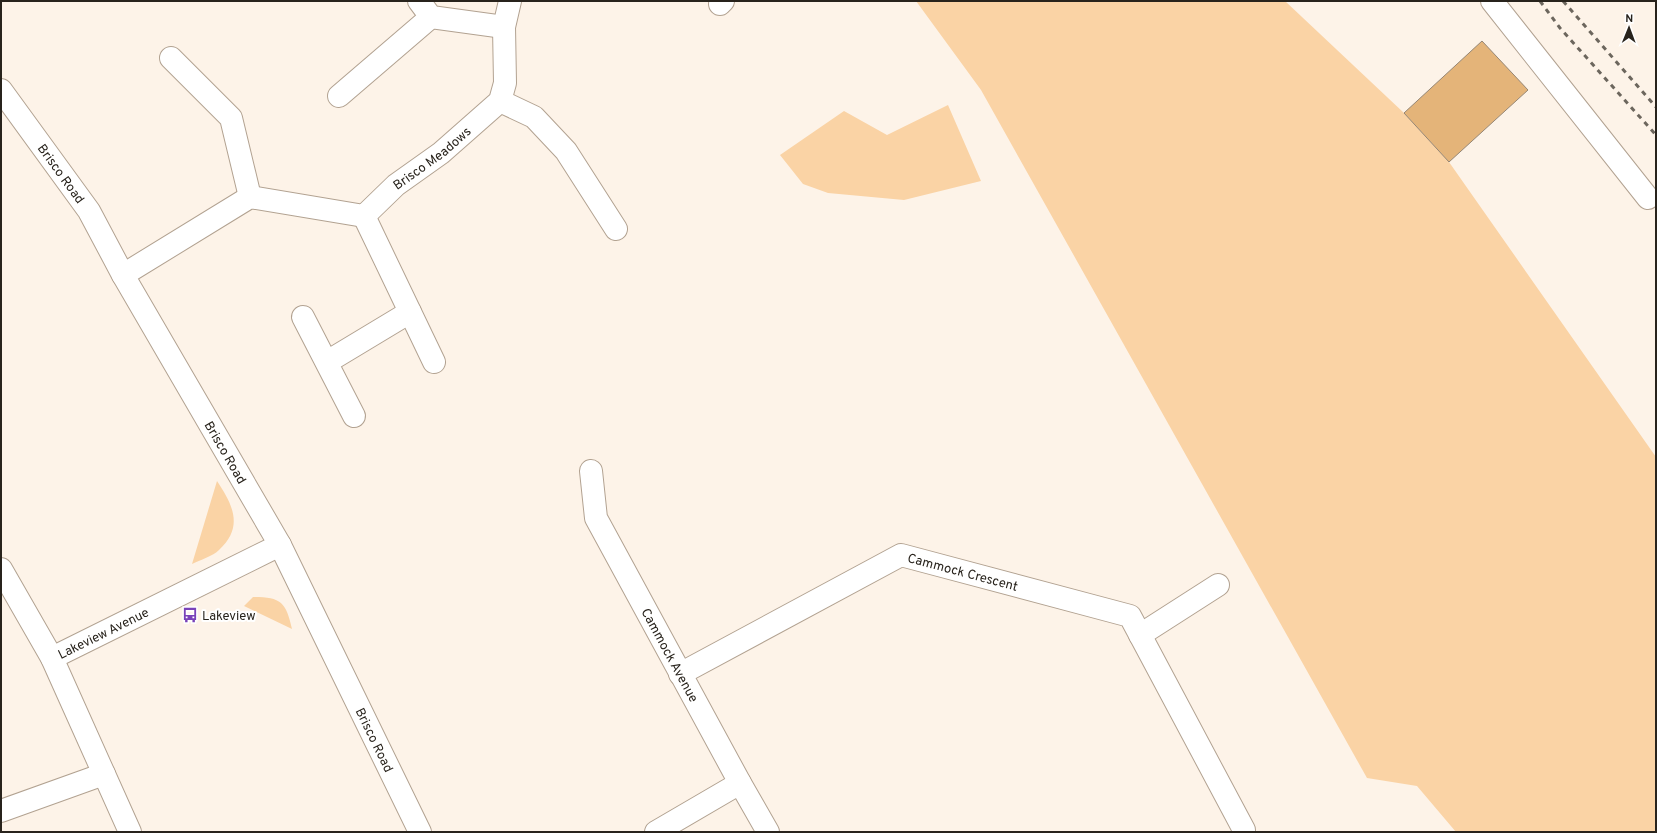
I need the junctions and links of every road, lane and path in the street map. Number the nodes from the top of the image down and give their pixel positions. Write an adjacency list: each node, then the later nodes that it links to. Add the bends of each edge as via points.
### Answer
1 (510, 1): 4 (street)
2 (1492, 1): 10 (street)
3 (425, 9): 4 (street); 7 (street)
4 (504, 27): 8 (street, via 505,83)
5 (171, 58): 9 (street, via 231,118)
6 (1, 90): 13 (street, Brisco Road, via 89,211)
7 (339, 96)
8 (500, 101): 11 (street, Brisco Meadows, via 441,153 396,185); 12 (street, via 534,117 566,151)
9 (250, 197): 11 (street); 13 (street)
10 (1648, 198)
11 (364, 216): 14 (street)
12 (616, 229)
13 (122, 275): 20 (street, Brisco Road)
14 (410, 312): 16 (street); 17 (street)
15 (304, 317): 16 (street)
16 (327, 362): 18 (street)
17 (434, 362)
18 (354, 416)
19 (591, 471): 25 (street, Cammock Avenue, via 596,518)
20 (280, 545): 24 (street, Lakeview Avenue); 31 (street, Brisco Road)
21 (1, 569): 24 (street)
22 (1218, 586): 23 (street)
23 (1140, 635): 25 (street, Cammock Crescent, via 1130,616 901,555); 29 (street, Cammock Crescent)
24 (52, 658): 26 (street, Lakeview Avenue)
25 (680, 674): 27 (street, Cammock Avenue)
26 (104, 774): 28 (street); 30 (street, Lakeview Avenue)
27 (740, 783): 32 (street); 33 (street, Cammock Avenue)
28 (1, 811)
29 (1244, 830)
30 (130, 832)
31 (420, 832)
32 (656, 832)
33 (768, 832)

